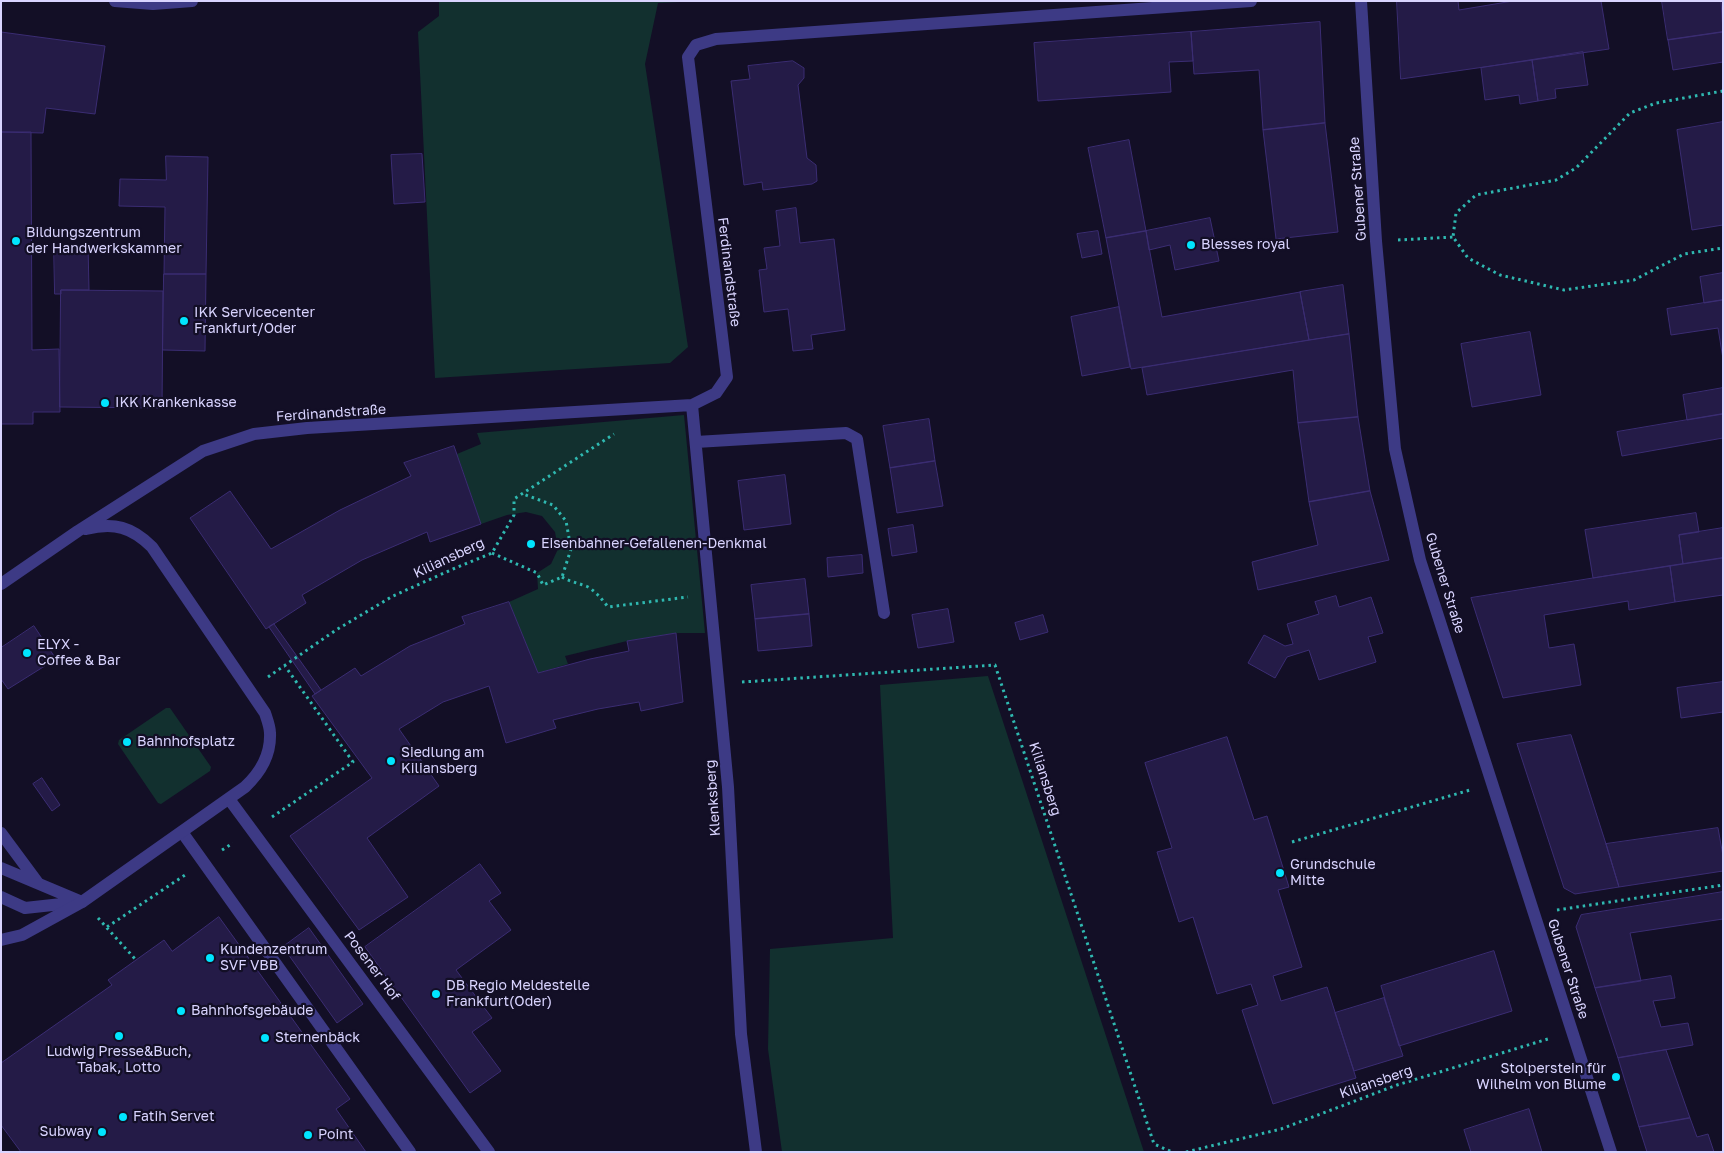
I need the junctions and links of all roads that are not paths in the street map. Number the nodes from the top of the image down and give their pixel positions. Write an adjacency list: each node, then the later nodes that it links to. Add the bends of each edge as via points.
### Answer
1 (115, 1): 2 (street, via 153,4)
2 (192, 1)
3 (1251, 1): 5 (street, Ferdinandstraße, via 716,39 696,45 688,57 727,377 716,392)
4 (1361, 1): 21 (street, Gubener Straße, via 1376,241 1395,449 1420,560)
5 (692, 405): 6 (street, Klenksberg); 7 (street, Ferdinandstraße, via 254,434 203,450)
6 (696, 442): 9 (street, via 846,433 857,439); 20 (street, Klenksberg, via 728,787 741,1034)
7 (78, 531): 8 (street); 10 (street, via 99,526 121,527 139,534 152,548 265,713 270,733 267,755 257,776)
8 (1, 584)
9 (884, 613)
10 (229, 799): 11 (street); 19 (street, Posener Hof)
11 (182, 832): 16 (street); 18 (street)
12 (2, 836): 14 (street)
13 (1, 868): 14 (street)
14 (40, 885): 16 (street)
15 (1, 897): 16 (street, via 25,908)
16 (82, 902): 17 (street, via 22,935)
17 (1, 940)
18 (410, 1152)
19 (489, 1152)
20 (756, 1152)
21 (1611, 1152)

